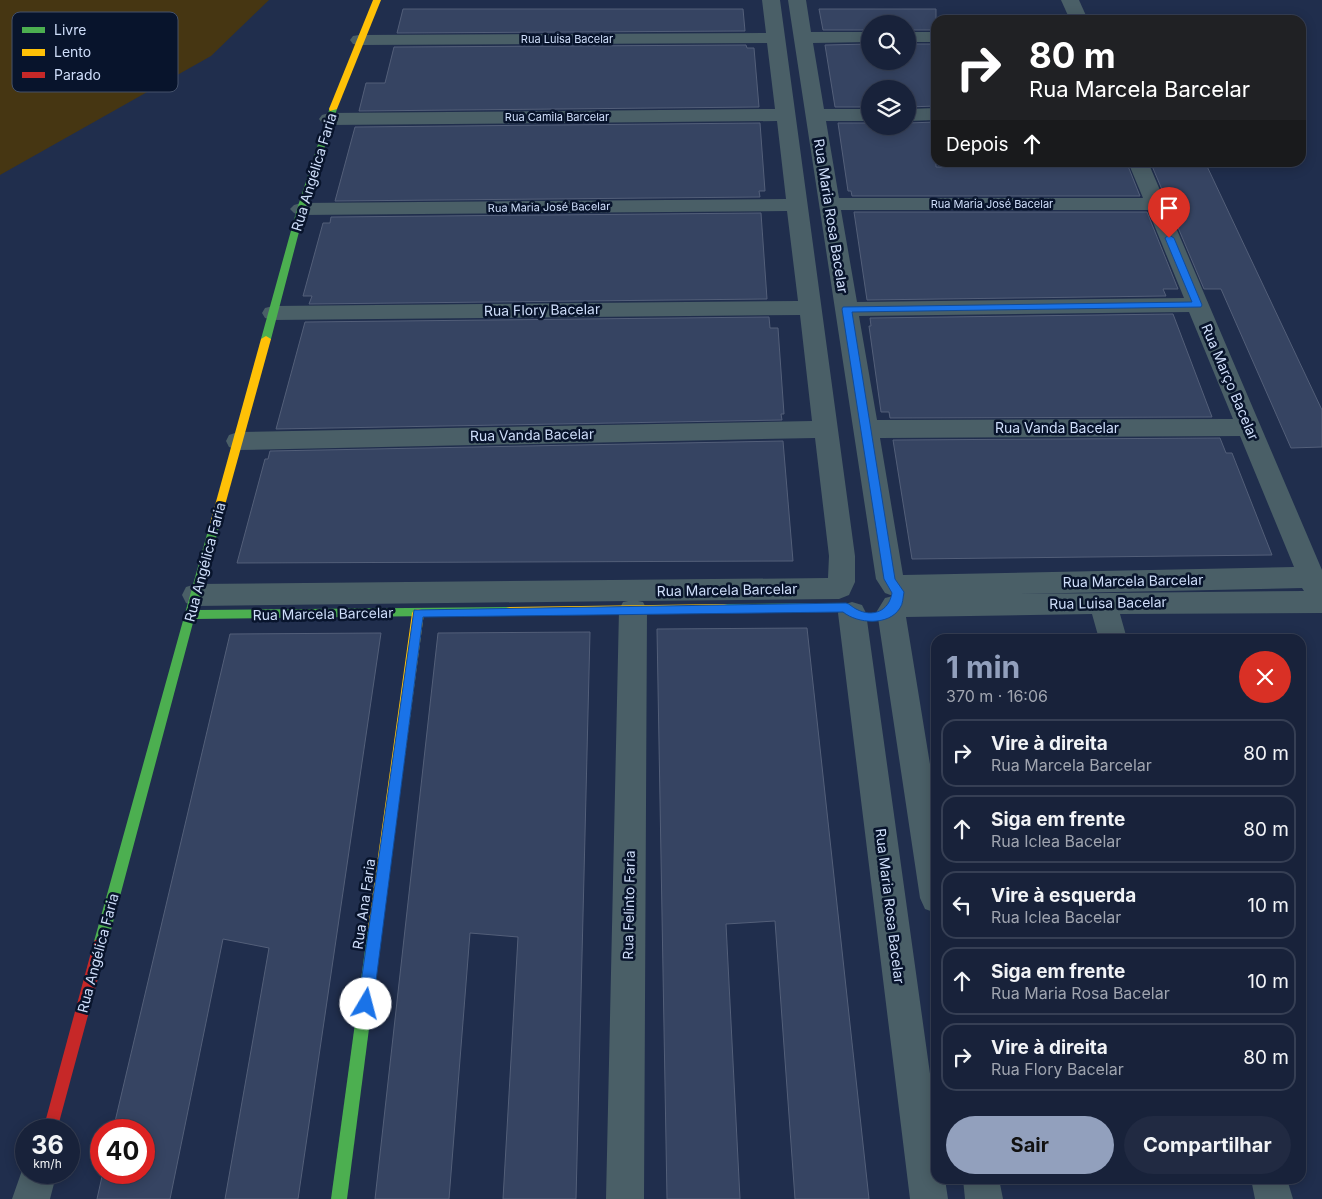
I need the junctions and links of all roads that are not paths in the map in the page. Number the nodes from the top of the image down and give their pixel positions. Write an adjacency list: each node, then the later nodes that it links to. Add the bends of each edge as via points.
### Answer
1 (377, 0): 11 (street, Rua Angélica Faria)
2 (771, 0): 9 (street, Rua Maria Rosa Bacelar)
3 (797, 0): 10 (street, Rua Maria Rosa Bacelar)
4 (1070, 0): 5 (street)
5 (1076, 15)
6 (861, 37): 10 (street)
7 (916, 37): 8 (street)
8 (931, 37)
9 (776, 38): 11 (street, Rua Luisa Bacelar); 16 (street, Rua Maria Rosa Bacelar)
10 (803, 38): 13 (street, Rua Maria Rosa Bacelar)
11 (359, 40): 17 (street, Rua Angélica Faria)
12 (931, 114): 15 (street)
13 (815, 115): 14 (street); 19 (street, Rua Maria Rosa Bacelar)
14 (861, 115)
15 (916, 115)
16 (786, 116): 17 (street, Rua Camila Barcelar); 21 (street, Rua Maria Rosa Bacelar)
17 (329, 119): 22 (street, Rua Angélica Faria)
18 (1140, 167): 20 (street, Rua Março Bacelar)
19 (830, 204): 20 (street, Rua Maria José Bacelar); 25 (street, Rua Maria Rosa Bacelar)
20 (1155, 204): 23 (street, Rua Março Bacelar)
21 (797, 205): 22 (street, Rua Maria José Bacelar); 24 (street, Rua Maria Rosa Bacelar)
22 (301, 210): 26 (street, Rua Angélica Faria)
23 (1198, 305): 25 (street); 27 (street, Rua Março Bacelar)
24 (810, 308): 26 (street, Rua Flory Bacelar); 28 (street, Rua Maria Rosa Bacelar)
25 (846, 309): 29 (street, Rua Maria Rosa Bacelar)
26 (273, 313): 30 (street, Rua Angélica Faria)
27 (1249, 427): 29 (street, Rua Vanda Bacelar); 32 (street, Rua Março Bacelar)
28 (826, 429): 30 (street, Rua Vanda Bacelar); 31 (street, Rua Maria Rosa Bacelar)
29 (866, 429): 33 (street, Rua Maria Rosa Bacelar)
30 (238, 441): 35 (street, Rua Angélica Faria)
31 (844, 589): 33 (street, via 852,574 875,572); 33 (street, via 868,617 876,617); 35 (street, Rua Marcela Barcelar); 36 (street, Rua Marcela Barcelar); 47 (street, Rua Maria Rosa Bacelar)
32 (1318, 593): 33 (street, Rua Marcela Barcelar); 34 (street, Rua Luisa Bacelar)
33 (893, 595): 34 (street, Rua Luisa Bacelar); 39 (street, Rua Maria Rosa Bacelar)
34 (1103, 604): 38 (street)
35 (193, 605): 37 (street, Rua Marcela Barcelar); 40 (street, Rua Angélica Faria)
36 (633, 610): 37 (street, Rua Marcela Barcelar); 46 (street, Rua Felinto Faria)
37 (418, 613): 45 (street, Rua Ana Faria)
38 (1112, 634)
39 (931, 863)
40 (53, 1119)
41 (35, 1184): 44 (street)
42 (982, 1184): 48 (street)
43 (1270, 1184): 49 (street)
44 (31, 1199)
45 (339, 1199)
46 (625, 1199)
47 (929, 1199)
48 (984, 1199)
49 (1274, 1199)

